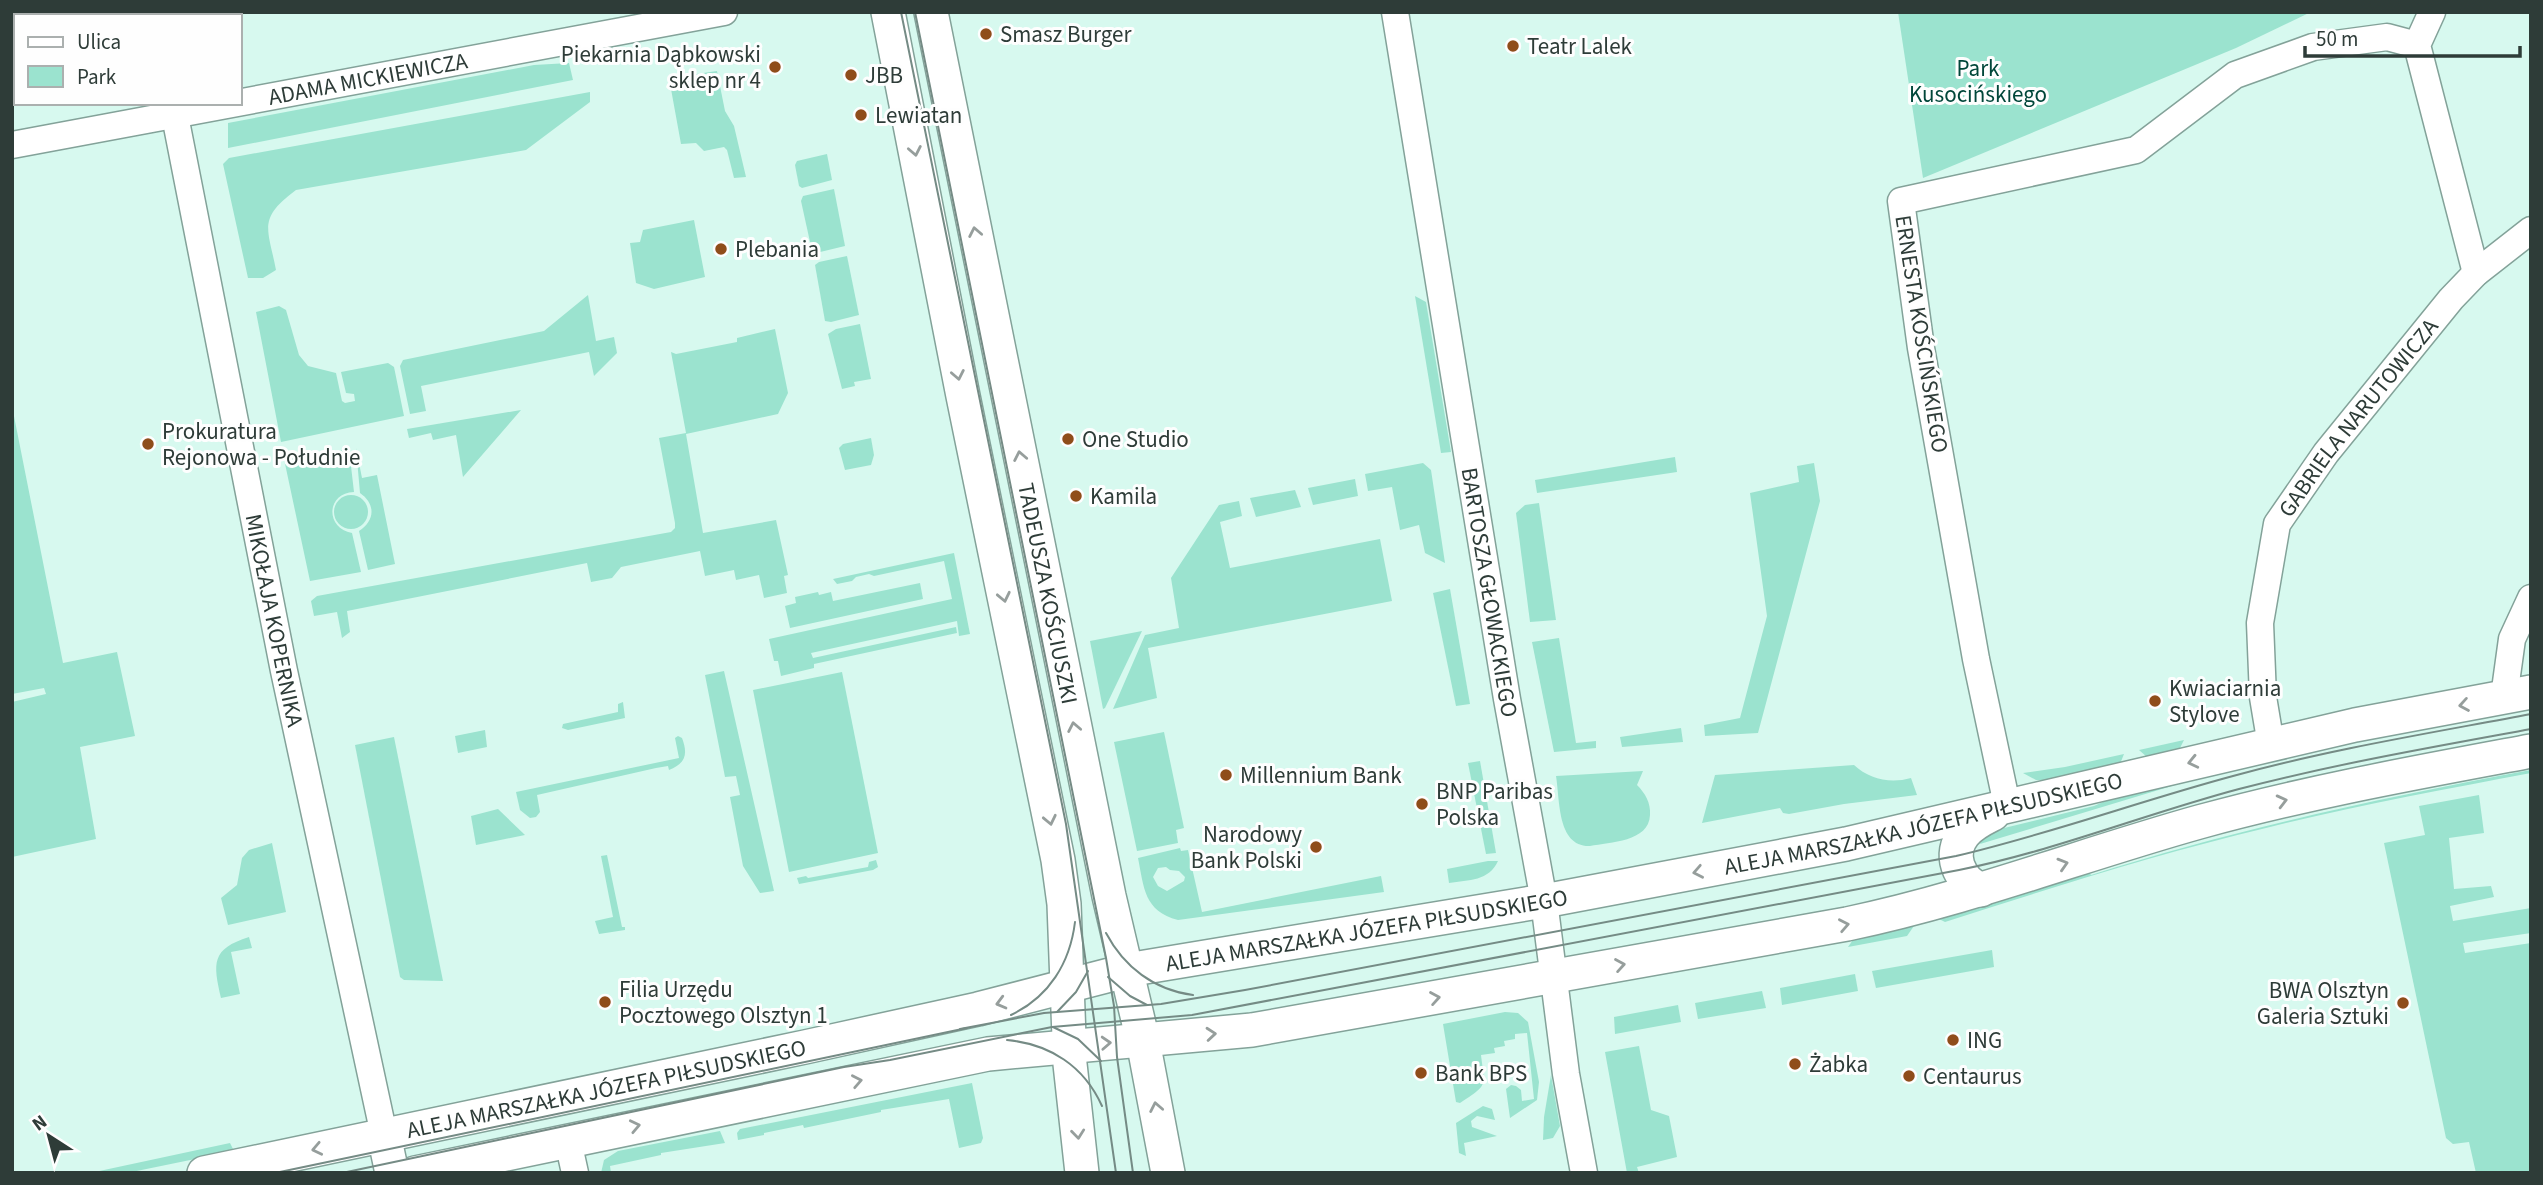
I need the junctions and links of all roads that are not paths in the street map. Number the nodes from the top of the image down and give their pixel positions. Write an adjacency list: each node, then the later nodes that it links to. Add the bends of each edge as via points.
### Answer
1 (724, 12): 7 (street, ADAMA MICKIEWICZA)
2 (888, 12): 22 (street, TADEUSZA KOŚCIUSZKI, one-way to 22, via 1058,860)
3 (931, 12): 20 (street, TADEUSZA KOŚCIUSZKI, one-way to 3)
4 (1395, 12): 19 (street, BARTOSZA GŁOWACKIEGO)
5 (2432, 12): 6 (street)
6 (2417, 45): 12 (street); 17 (street, ERNESTA KOŚCIŃSKIEGO, via 2387,37 2313,47 2235,75 2136,150 1901,201 1957,551)
7 (242, 97)
8 (198, 105): 9 (street, ADAMA MICKIEWICZA)
9 (175, 109): 10 (street, ADAMA MICKIEWICZA); 25 (street, MIKOŁAJA KOPERNIKA, via 284,671)
10 (12, 145)
11 (2531, 230): 12 (street, GABRIELA NARUTOWICZA)
12 (2476, 273): 15 (street, GABRIELA NARUTOWICZA, via 2326,453 2277,524 2260,623 2263,696)
13 (2531, 598): 14 (street, via 2512,639)
14 (2517, 695): 15 (street, ALEJA MARSZAŁKA JÓZEFA PIŁSUDSKIEGO, one-way to 15)
15 (2271, 744): 17 (street, ALEJA MARSZAŁKA JÓZEFA PIŁSUDSKIEGO, one-way to 17)
16 (2531, 751): 18 (street, ALEJA MARSZAŁKA JÓZEFA PIŁSUDSKIEGO, one-way to 16, via 2259,807)
17 (2007, 805): 18 (street, via 1973,825 1958,844 1959,870 1969,885); 19 (street, ALEJA MARSZAŁKA JÓZEFA PIŁSUDSKIEGO, one-way to 19, via 1846,844)
18 (1981, 890): 21 (street, ALEJA MARSZAŁKA JÓZEFA PIŁSUDSKIEGO, one-way to 18, via 1859,922)
19 (1544, 901): 20 (street, ALEJA MARSZAŁKA JÓZEFA PIŁSUDSKIEGO); 21 (street, BARTOSZA GŁOWACKIEGO)
20 (1126, 971): 22 (street, ALEJA MARSZAŁKA JÓZEFA PIŁSUDSKIEGO); 23 (street, TADEUSZA KOŚCIUSZKI)
21 (1553, 977): 23 (street, ALEJA MARSZAŁKA JÓZEFA PIŁSUDSKIEGO, one-way to 21, via 1252,1030); 33 (street, BARTOSZA GŁOWACKIEGO)
22 (1067, 985): 24 (street, TADEUSZA KOŚCIUSZKI); 25 (street, ALEJA MARSZAŁKA JÓZEFA PIŁSUDSKIEGO, one-way to 25, via 978,1009)
23 (1143, 1041): 24 (street, ALEJA MARSZAŁKA JÓZEFA PIŁSUDSKIEGO, one-way to 23); 32 (street, TADEUSZA KOŚCIUSZKI, one-way to 23)
24 (1070, 1046): 26 (street, ALEJA MARSZAŁKA JÓZEFA PIŁSUDSKIEGO, one-way to 24, via 988,1054); 31 (street, TADEUSZA KOŚCIUSZKI, one-way to 31)
25 (384, 1135): 27 (street, ALEJA MARSZAŁKA JÓZEFA PIŁSUDSKIEGO, one-way to 27); 28 (street)
26 (568, 1140): 29 (street, ALEJA MARSZAŁKA JÓZEFA PIŁSUDSKIEGO); 30 (street)
27 (204, 1173)
28 (392, 1173)
29 (415, 1173)
30 (575, 1173)
31 (1082, 1173)
32 (1168, 1173)
33 (1584, 1173)

